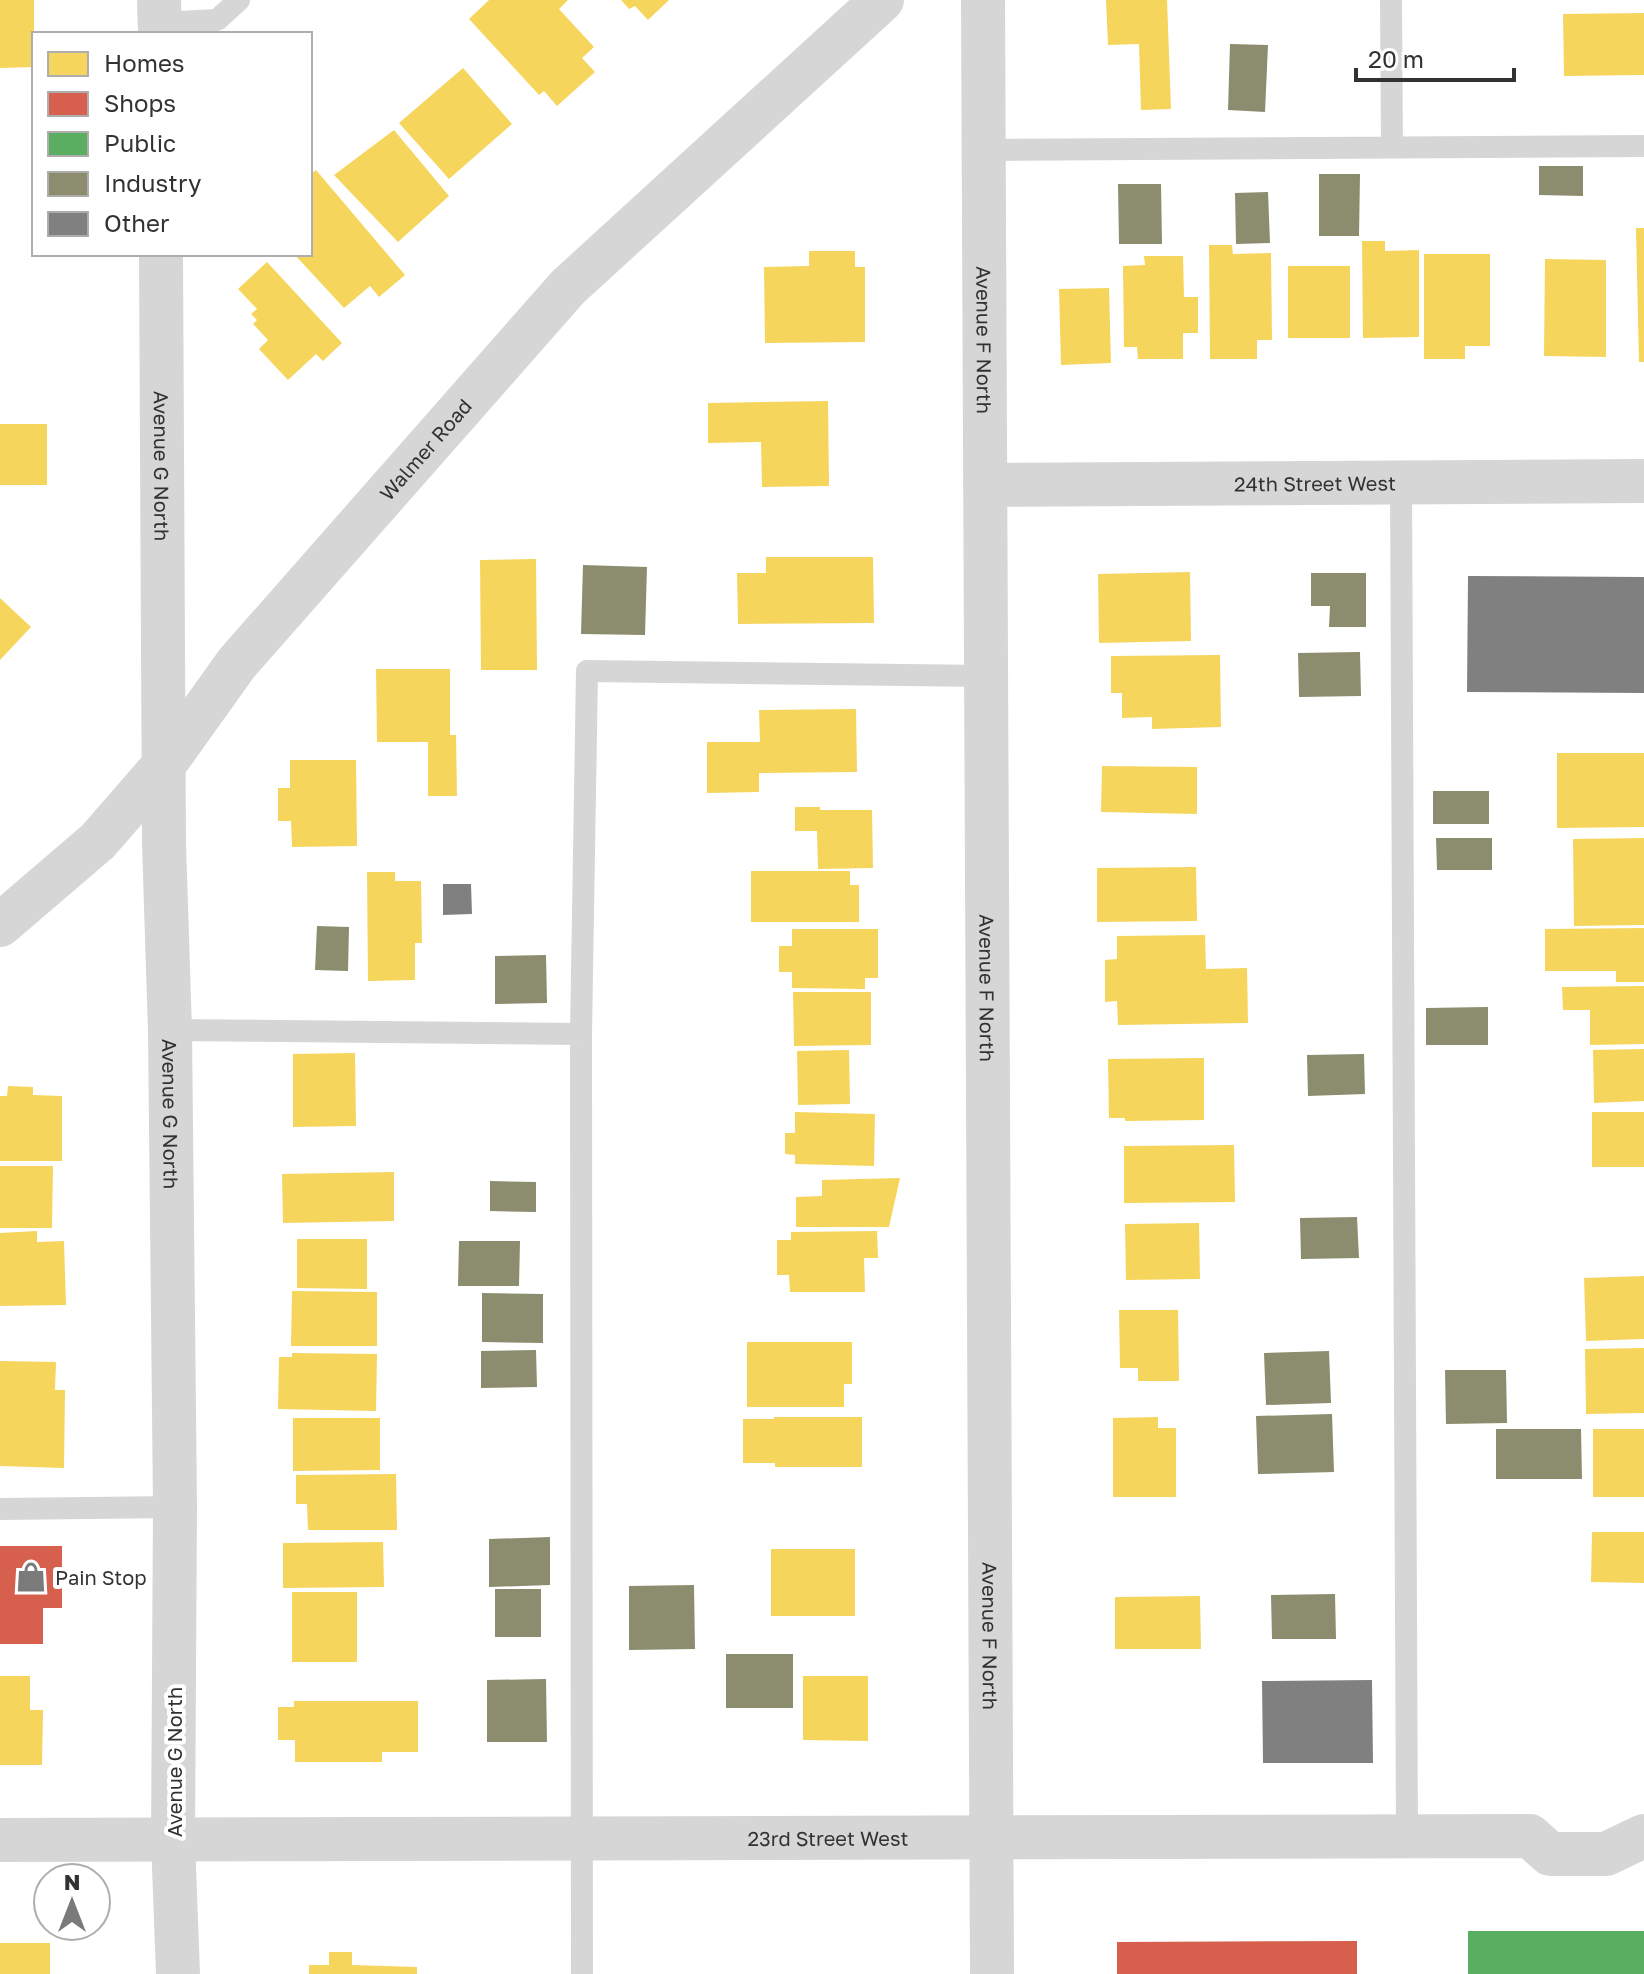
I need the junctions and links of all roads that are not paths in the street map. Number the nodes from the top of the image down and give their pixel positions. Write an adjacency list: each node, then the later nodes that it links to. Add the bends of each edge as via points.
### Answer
1 (239, 0): 5 (lane, via 217,20)
2 (882, 0): 14 (street, Walmer Road, via 568,287 237,663)
3 (983, 0): 8 (street, Avenue F North)
4 (1391, 0): 7 (lane)
5 (159, 19)
6 (1644, 146): 7 (lane)
7 (1392, 147): 8 (lane)
8 (985, 150): 12 (street, Avenue F North)
9 (161, 256): 14 (street, Avenue G North)
10 (1644, 481): 11 (street, 24th Street West)
11 (1401, 482): 12 (street, 24th Street West); 21 (lane)
12 (985, 485): 13 (street, Avenue F North)
13 (986, 676): 17 (lane, via 587,671); 23 (street, Avenue F North)
14 (164, 765): 15 (street, Walmer Road, via 98,841); 16 (street, Avenue G North)
15 (0, 925)
16 (170, 1030): 17 (lane); 18 (street, Avenue G North)
17 (581, 1034): 22 (lane)
18 (175, 1507): 19 (lane); 25 (street, Avenue G North)
19 (0, 1509)
20 (1644, 1836): 21 (street, 23rd Street West, via 1606,1854 1550,1854 1530,1836)
21 (1407, 1837): 23 (street, 23rd Street West)
22 (581, 1839): 23 (street, 23rd Street West); 25 (street, 23rd Street West); 27 (lane)
23 (991, 1839): 28 (street, Avenue F North)
24 (0, 1840): 25 (street, 23rd Street West)
25 (173, 1840): 26 (street, Avenue G North)
26 (178, 1974)
27 (582, 1974)
28 (992, 1974)

